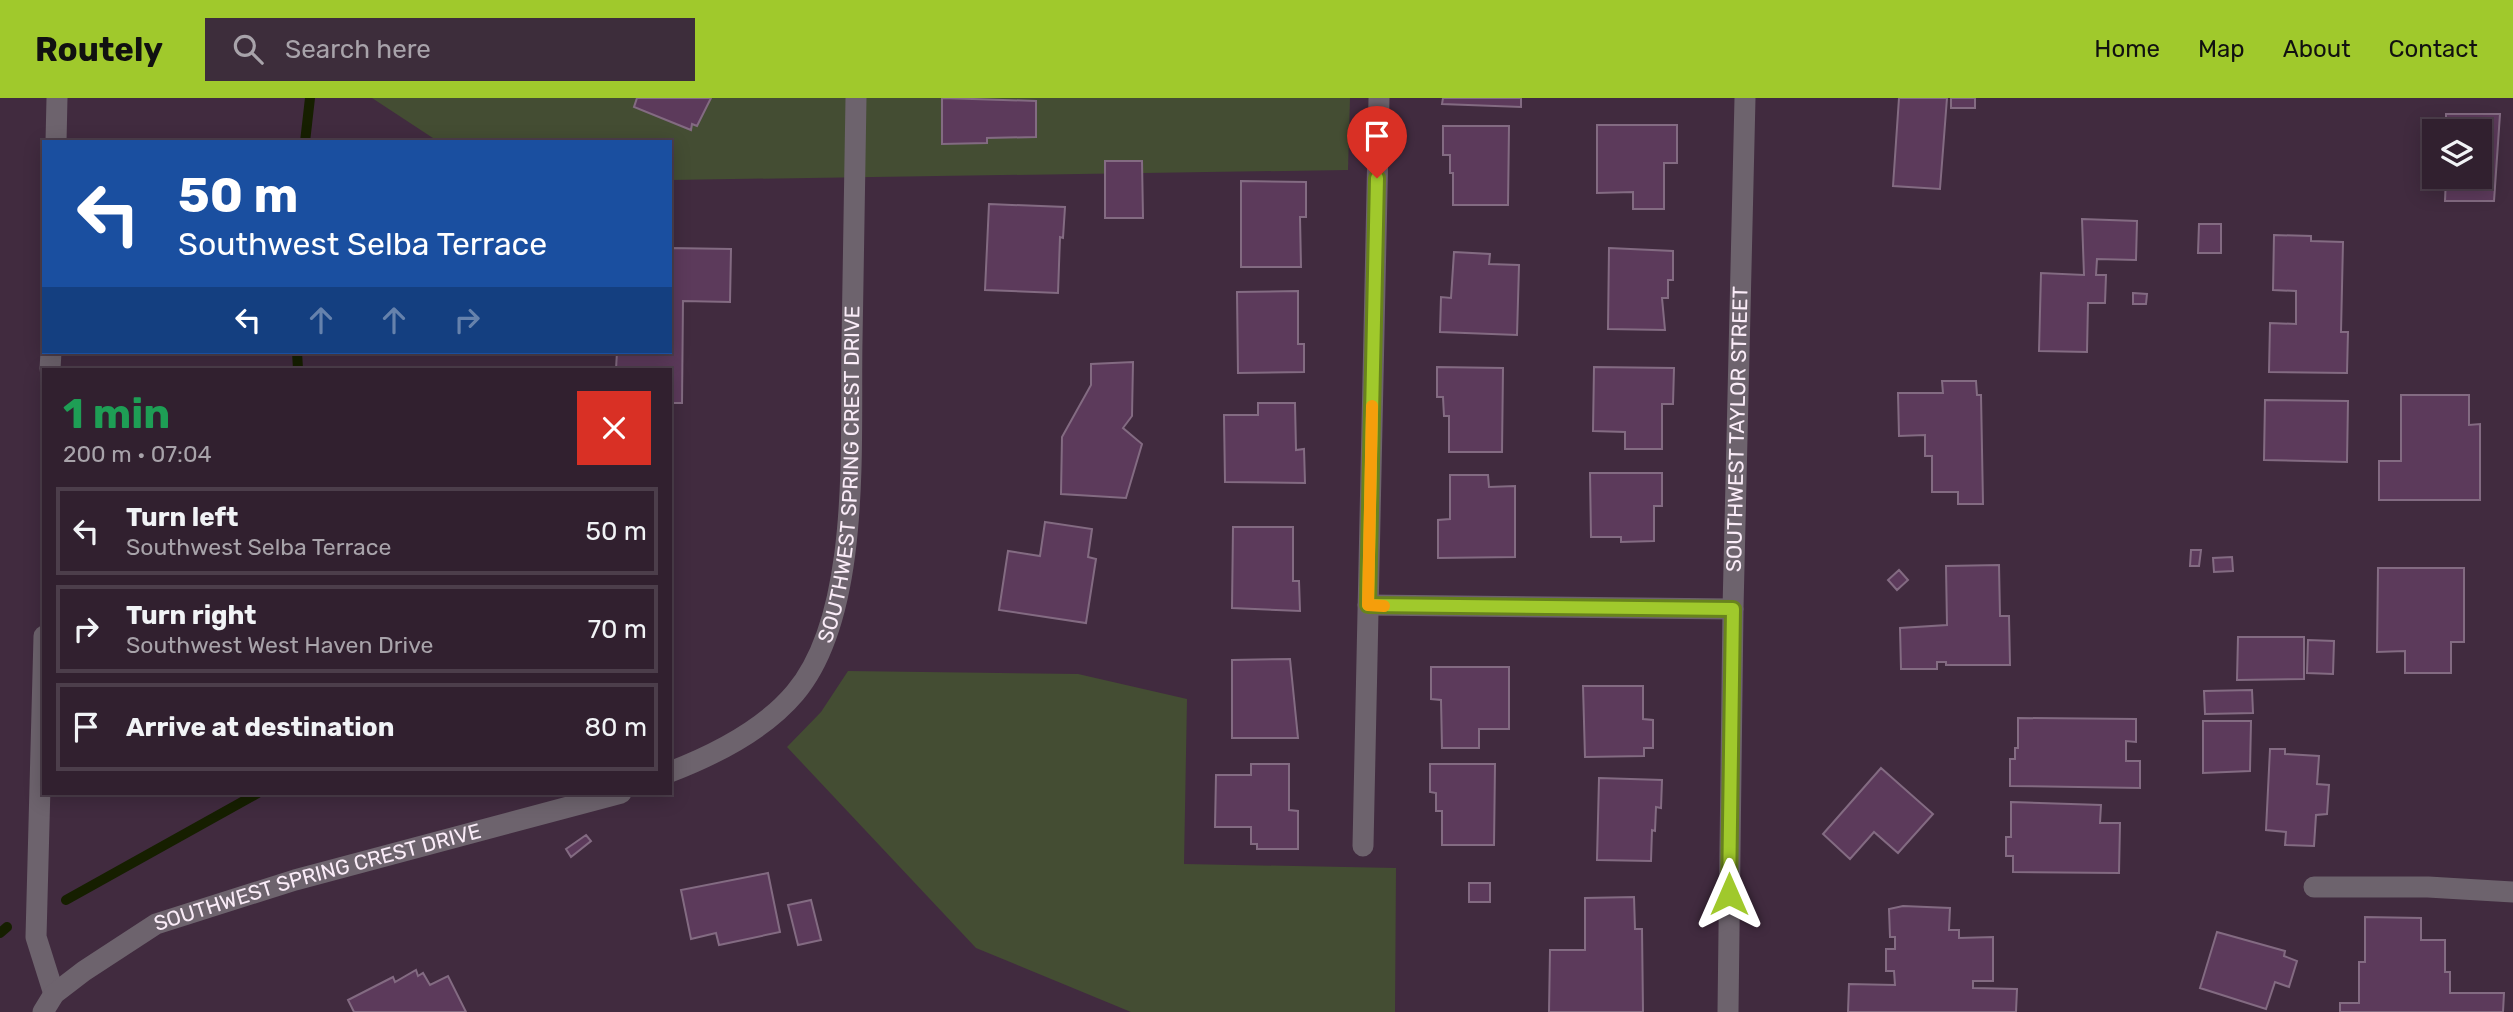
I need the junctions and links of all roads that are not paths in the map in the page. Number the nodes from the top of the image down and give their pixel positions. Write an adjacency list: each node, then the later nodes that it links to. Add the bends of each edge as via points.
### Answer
1 (57, 98): 5 (street)
2 (856, 98): 9 (street, SOUTHWEST SPRING CREST DRIVE, via 849,491 842,570 832,615 796,692 768,719)
3 (1379, 98): 6 (street)
4 (1745, 98): 7 (street, SOUTHWEST TAYLOR STREET)
5 (56, 140)
6 (1368, 605): 7 (street); 11 (street)
7 (1733, 609): 15 (street, SOUTHWEST TAYLOR STREET)
8 (42, 711): 14 (street, via 36,937)
9 (672, 771)
10 (614, 795): 14 (street, SOUTHWEST SPRING CREST DRIVE, via 295,880 156,924 108,952)
11 (1363, 846)
12 (2314, 887): 13 (street)
13 (2513, 892)
14 (49, 1003)
15 (1728, 1012)

